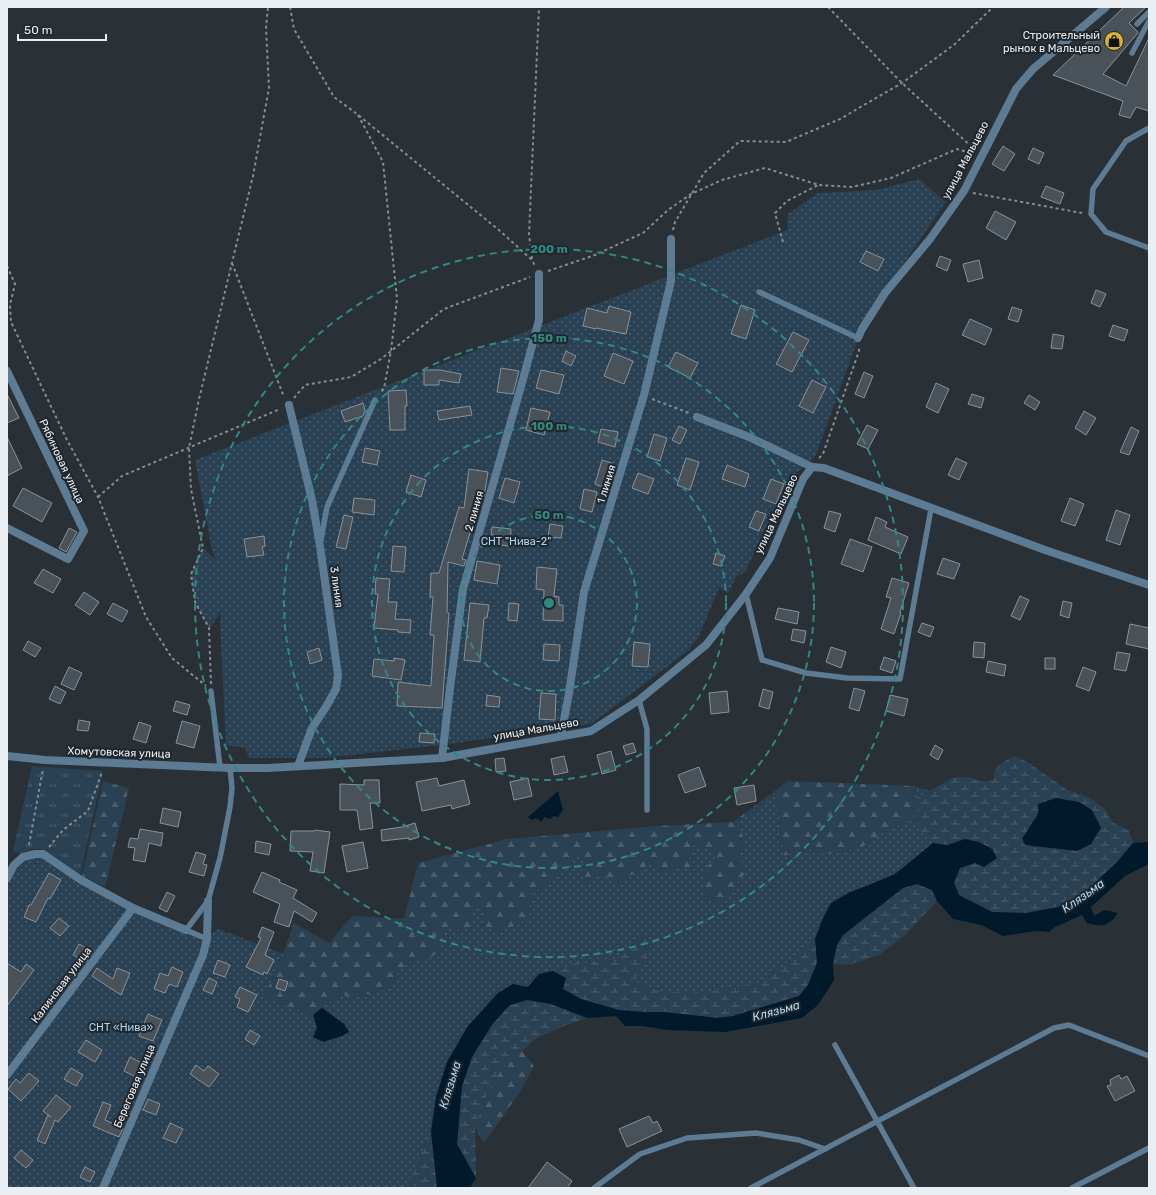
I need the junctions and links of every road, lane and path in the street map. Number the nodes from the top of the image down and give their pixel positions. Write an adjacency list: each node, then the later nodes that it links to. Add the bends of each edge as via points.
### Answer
1 (268, 7): 23 (path, via 266,28 269,88 253,176)
2 (290, 7): 12 (path, via 294,29 334,97)
3 (539, 7): 22 (path, via 529,234)
4 (828, 7): 11 (path)
5 (993, 7): 11 (path, via 955,44)
6 (1106, 7): 14 (street, улица Мальцево, via 1033,69 1016,89)
7 (1149, 12): 9 (lane)
8 (1149, 21): 10 (lane)
9 (1137, 24)
10 (1132, 53)
11 (902, 83): 14 (path); 17 (path, via 840,120 786,142 740,141 704,173)
12 (357, 114): 22 (path, via 500,230); 28 (path, via 383,162 397,299)
13 (1149, 128): 18 (lane, via 1126,141 1097,183 1093,189)
14 (981, 156): 15 (path, via 957,150 891,178 852,188); 16 (street, улица Мальцево)
15 (820, 184): 17 (path, via 765,168 722,180); 20 (path, via 787,201 774,213)
16 (964, 191): 18 (path); 27 (street, улица Мальцево, via 930,239 885,293)
17 (691, 194): 19 (path, via 675,222); 25 (path, via 668,210 643,233 595,255)
18 (1091, 214): 21 (lane, via 1106,232)
19 (671, 239): 30 (street, 1 линия, via 670,281)
20 (783, 242)
21 (1149, 248)
22 (532, 260): 25 (path)
23 (232, 262): 32 (path); 34 (path)
24 (7, 266): 36 (path, via 15,284 10,305 11,322 66,438)
25 (539, 274): 28 (path, via 444,309); 46 (street, 2 линия, via 539,320 464,589)
26 (758, 292): 27 (lane)
27 (858, 338): 35 (path, via 859,351 823,454)
28 (391, 351): 31 (path, via 384,388); 32 (path, via 351,377 305,385)
29 (7, 370): 38 (street, Рябиновая улица, via 84,531 68,559)
30 (644, 395): 33 (path); 44 (street, 1 линия, via 584,592)
31 (375, 400): 39 (lane, via 326,507)
32 (289, 405): 34 (path); 39 (street, 3 линия, via 312,500)
33 (697, 417): 35 (street, улица Мальцево, via 749,437)
34 (189, 448): 36 (path, via 122,476); 42 (path, via 191,489 203,548 191,574 195,602 209,628)
35 (812, 467): 37 (street, улица Мальцево, via 824,468); 41 (street, улица Мальцево, via 803,479 770,558)
36 (98, 497): 42 (path, via 146,616 172,658)
37 (931, 509): 40 (street, улица Мальцево); 41 (lane, via 900,679 820,675 762,660)
38 (7, 528)
39 (320, 546): 49 (street, 3 линия, via 338,675 336,689 312,728)
40 (1149, 585)
41 (746, 594): 43 (street, улица Мальцево, via 706,645)
42 (211, 691): 50 (lane)
43 (639, 700): 44 (street, улица Мальцево, via 591,731); 52 (lane, via 646,729)
44 (561, 736): 46 (street, улица Мальцево)
45 (7, 756): 47 (street, Хомутовская улица)
46 (442, 758): 49 (street, улица Мальцево)
47 (45, 760): 48 (street, Хомутовская улица); 54 (path)
48 (105, 762): 50 (street, Хомутовская улица); 53 (path, via 88,811 63,830)
49 (298, 766): 51 (street, улица Мальцево)
50 (220, 767): 51 (street, Хомутовская улица)
51 (230, 768): 56 (lane, via 230,807)
52 (647, 810)
53 (43, 854): 54 (street); 57 (street, via 81,880)
54 (28, 856): 55 (street, via 23,857 14,866)
55 (7, 878)
56 (208, 901): 58 (lane); 59 (street, Береговая улица)
57 (133, 908): 58 (street); 62 (street, Калиновая улица)
58 (186, 930): 59 (lane)
59 (206, 939): 66 (street, Береговая улица, via 203,955)
60 (835, 1045): 63 (lane)
61 (1149, 1056): 63 (lane, via 1069,1024 1054,1028)
62 (7, 1076)
63 (877, 1122): 65 (lane); 69 (lane)
64 (1149, 1148): 70 (lane)
65 (825, 1149): 67 (lane, via 799,1140 756,1133 687,1138 640,1154); 68 (lane)
66 (103, 1188)
67 (594, 1188)
68 (752, 1188)
69 (914, 1188)
70 (1072, 1188)

